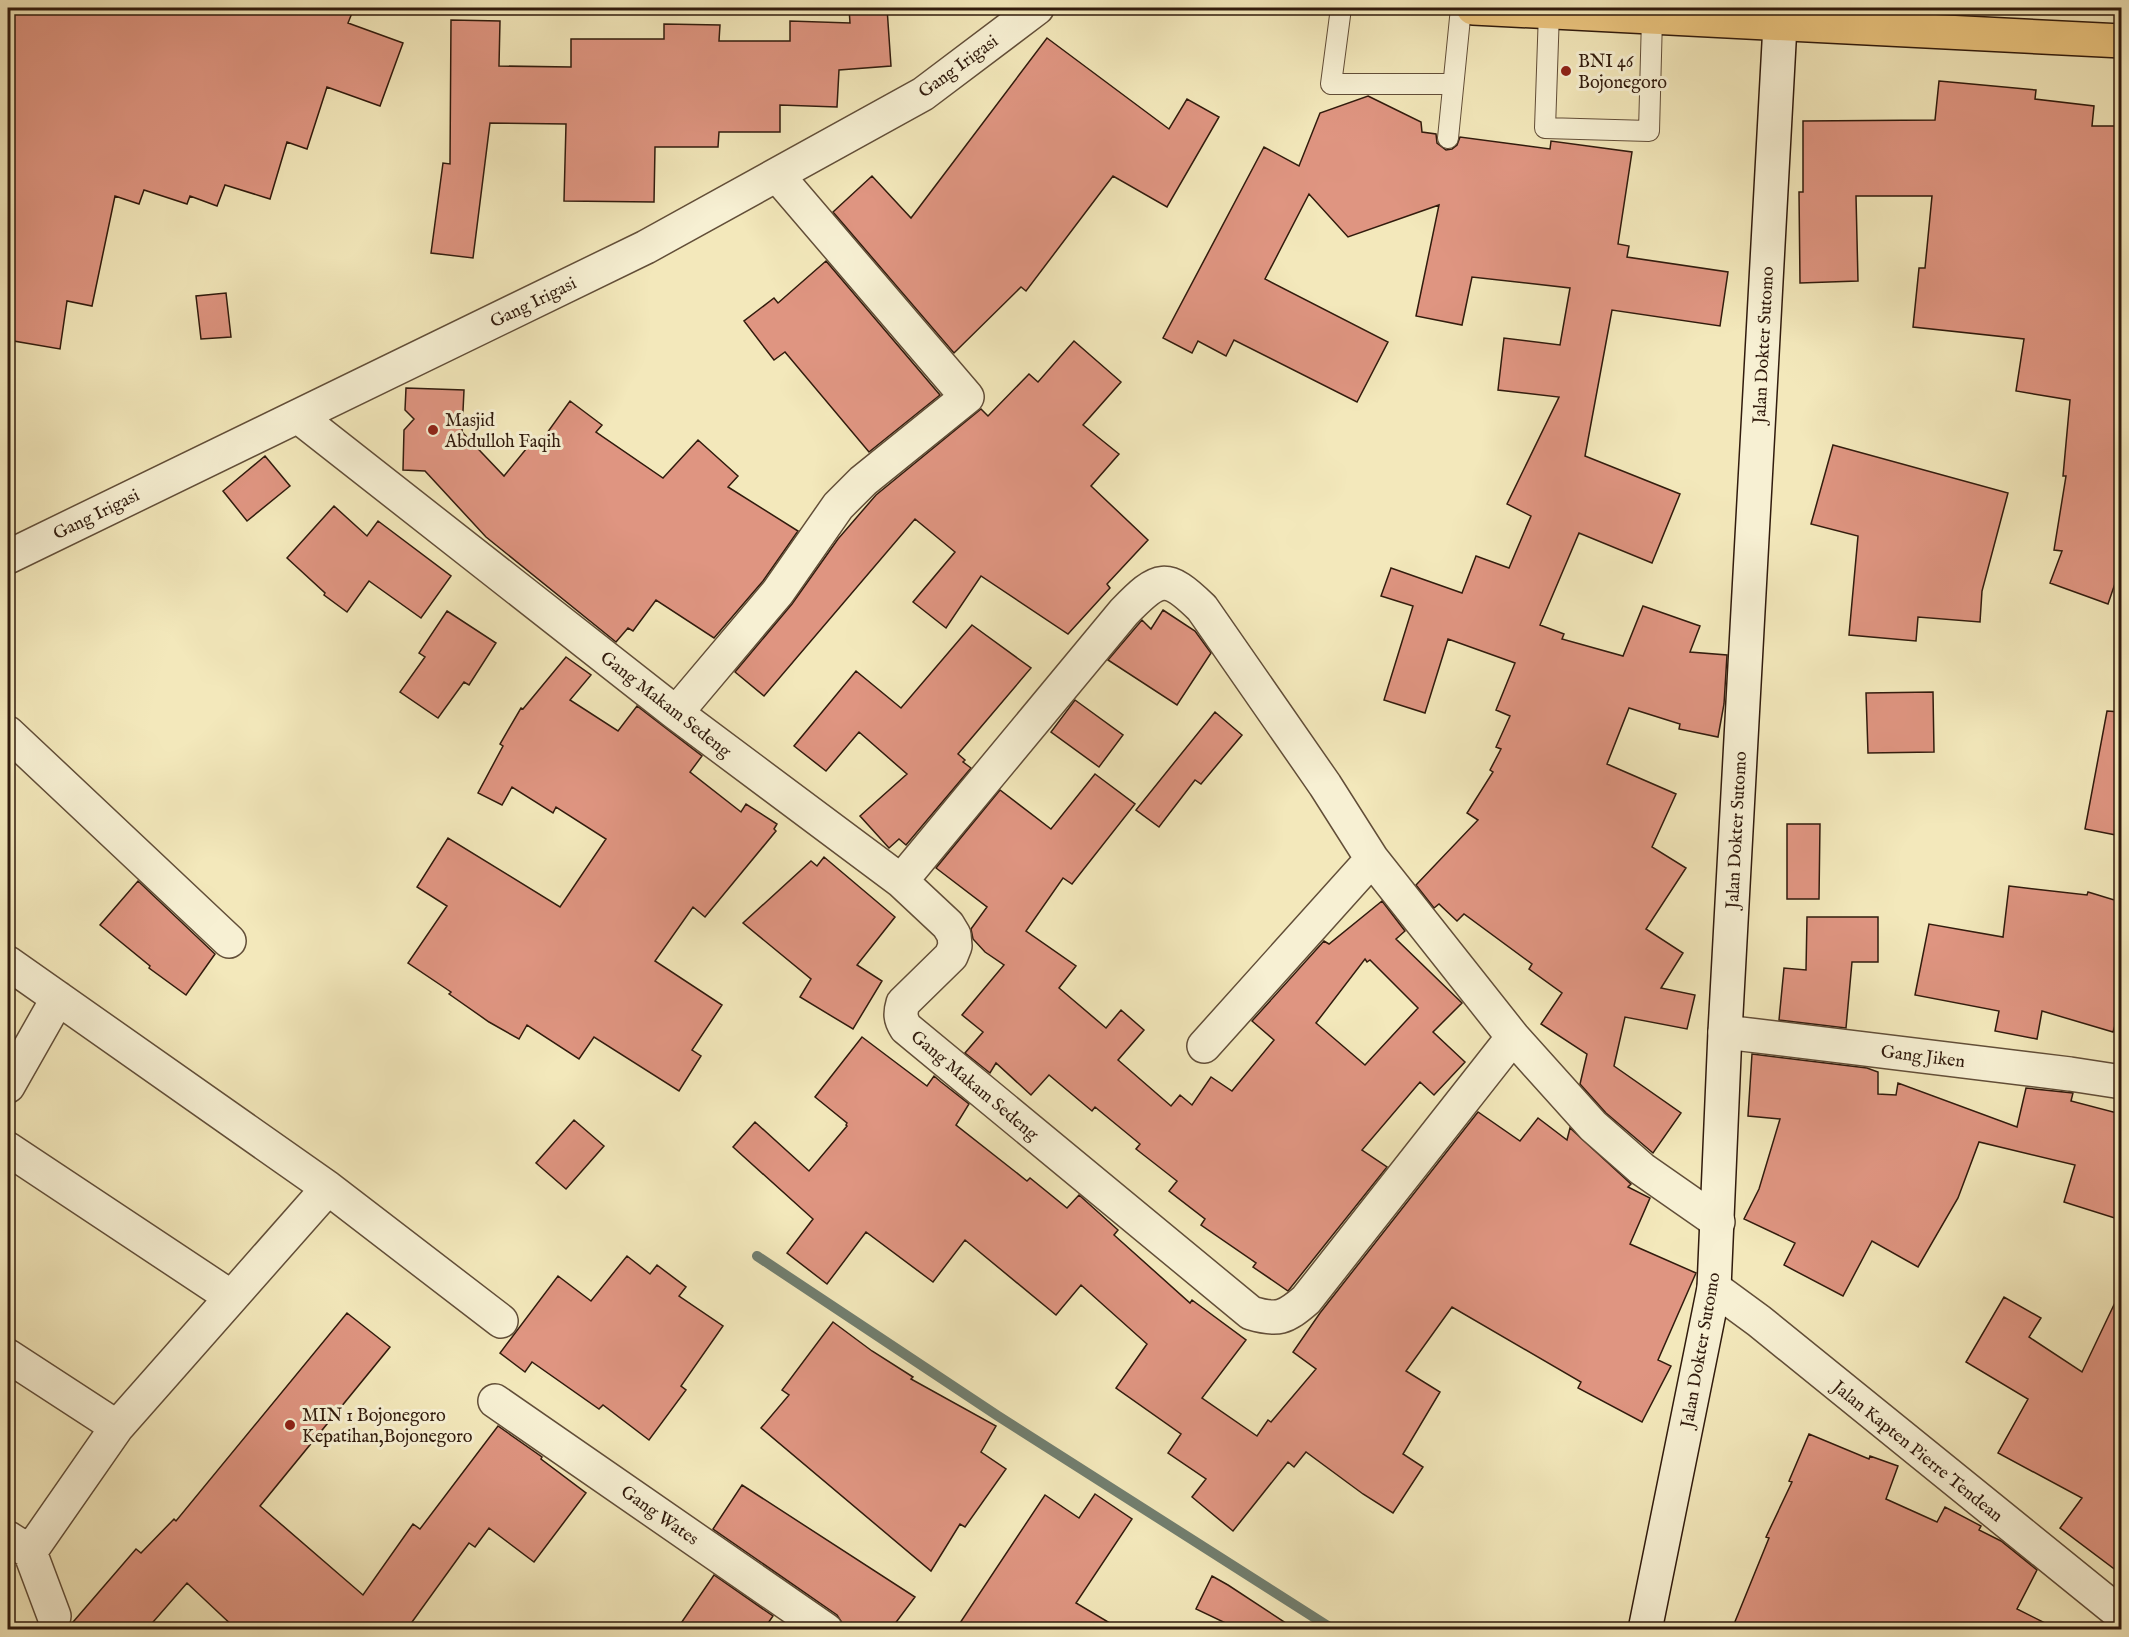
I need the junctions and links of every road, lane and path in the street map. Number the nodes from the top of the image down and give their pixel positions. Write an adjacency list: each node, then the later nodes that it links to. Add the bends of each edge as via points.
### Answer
1 (1037, 8): 11 (street, Gang Irigasi, via 923,94)
2 (1341, 8): 9 (lane, via 1331,84)
3 (1461, 8): 9 (lane)
4 (1473, 8): 5 (main road)
5 (1549, 12): 6 (main road); 6 (lane, via 1545,128 1649,131)
6 (1652, 18): 7 (main road)
7 (1780, 25): 8 (main road); 21 (street, Jalan Dokter Sutomo)
8 (2121, 41)
9 (1453, 84): 10 (lane)
10 (1448, 138)
11 (777, 175): 12 (street, Gang Irigasi, via 646,247); 14 (street, via 967,397 838,506 778,592)
12 (299, 417): 13 (street, Gang Irigasi); 14 (street, Gang Makam Sedeng)
13 (8, 557)
14 (676, 713): 17 (street, Gang Makam Sedeng)
15 (8, 733): 18 (street)
16 (1372, 859): 17 (street, via 1202,608 1186,592 1171,583 1161,583 1124,612); 22 (street); 23 (street)
17 (901, 881): 22 (street, Gang Makam Sedeng, via 948,925 955,946 951,956 903,1003 900,1012 906,1028 1251,1313 1270,1319 1292,1312 1306,1300)
18 (229, 941)
19 (8, 963): 20 (street)
20 (58, 998): 25 (street); 27 (street)
21 (1725, 1032): 24 (street, Gang Jiken); 28 (street, Jalan Dokter Sutomo)
22 (1513, 1037): 28 (street, via 1593,1126 1642,1169)
23 (1203, 1046)
24 (2121, 1082)
25 (8, 1086)
26 (8, 1149): 30 (street)
27 (328, 1188): 30 (street); 31 (street)
28 (1718, 1222): 29 (street, Jalan Dokter Sutomo)
29 (1714, 1288): 36 (street, Jalan Kapten Pierre Tendean); 39 (street, Jalan Dokter Sutomo)
30 (231, 1297): 34 (street)
31 (501, 1321)
32 (8, 1356): 34 (street)
33 (495, 1401): 38 (street, Gang Wates)
34 (117, 1427): 35 (street)
35 (19, 1545): 37 (street)
36 (2121, 1615)
37 (54, 1616)
38 (825, 1629)
39 (1645, 1629)

